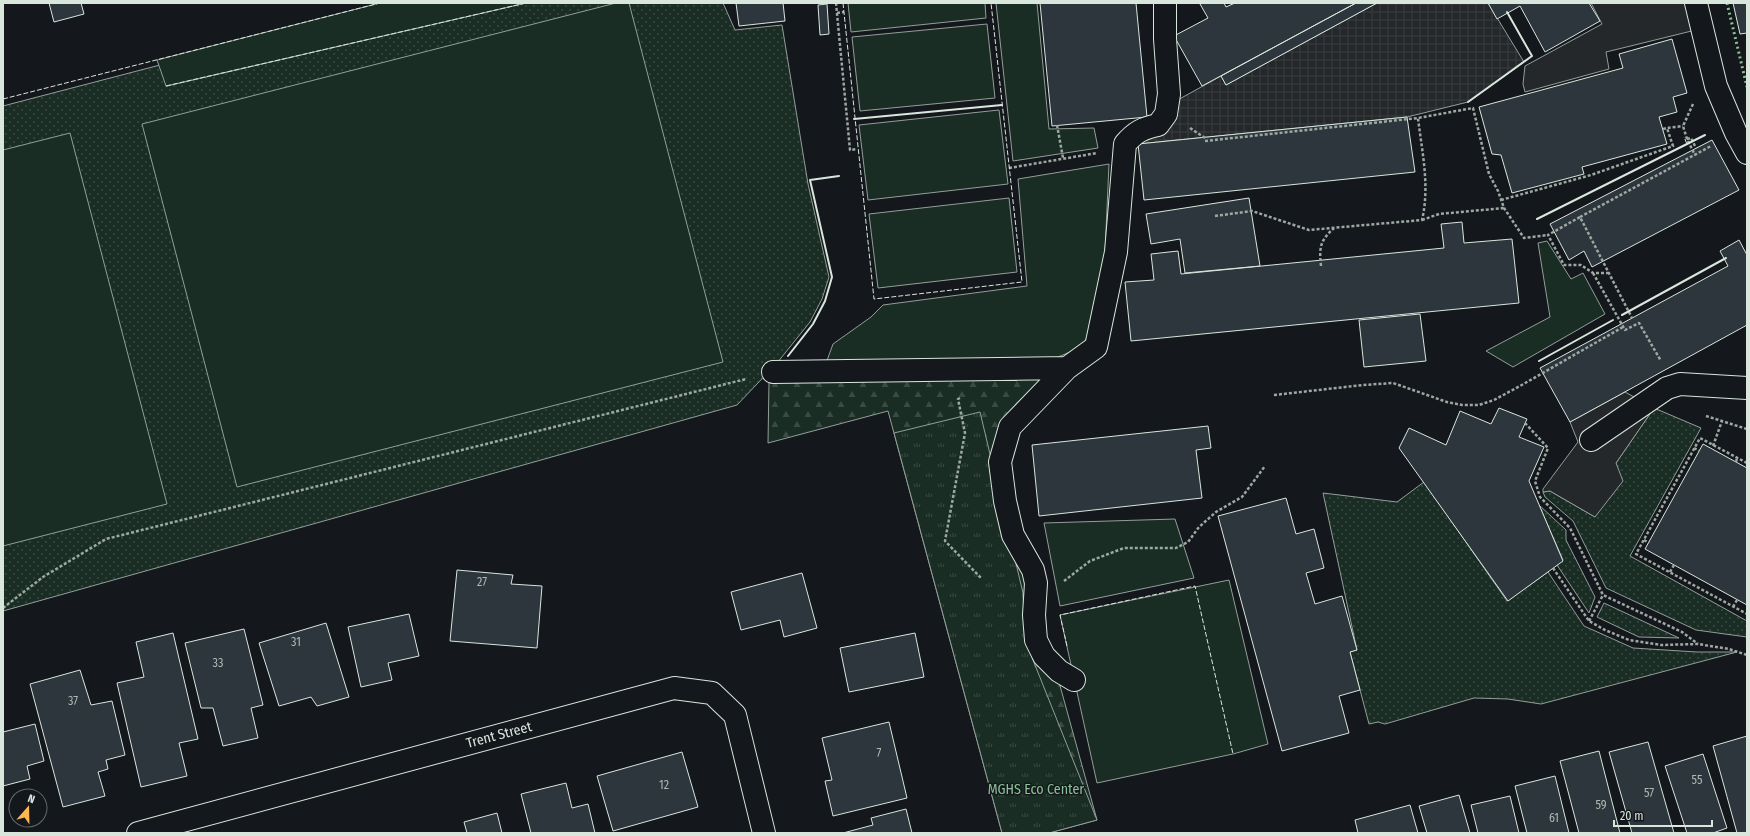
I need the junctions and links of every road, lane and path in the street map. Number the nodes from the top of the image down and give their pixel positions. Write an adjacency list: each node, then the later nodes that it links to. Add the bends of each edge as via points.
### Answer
1 (836, 3): 5 (path)
2 (1165, 3): 34 (street, via 1169,94 1166,114 1158,125 1144,128 1125,144 1116,252 1096,347)
3 (1696, 3): 11 (street, via 1716,86)
4 (844, 12): 5 (path)
5 (837, 13): 16 (path, via 850,150)
6 (1418, 118): 13 (path); 22 (path, via 1473,108 1489,174); 26 (path, via 1426,189)
7 (1057, 125): 20 (path)
8 (1683, 126): 9 (path)
9 (1667, 128): 10 (path); 22 (path, via 1673,146 1591,175)
10 (1663, 129)
11 (1736, 133): 17 (street); 19 (path)
12 (1687, 139): 15 (path, via 1692,139)
13 (1205, 141)
14 (1689, 143): 19 (path)
15 (1696, 148)
16 (857, 149)
17 (1747, 152)
18 (1098, 153): 20 (path)
19 (1695, 155): 25 (path)
20 (1063, 158): 21 (path)
21 (1009, 168)
22 (1502, 200): 23 (path)
23 (1504, 208): 26 (path, via 1439,214); 28 (path, via 1524,238)
24 (1215, 216): 27 (path, via 1252,211 1309,230)
25 (1580, 217): 28 (path); 31 (path)
26 (1422, 220): 27 (path)
27 (1335, 228): 29 (path, via 1323,238 1320,251)
28 (1548, 235): 30 (path, via 1564,266 1581,265)
29 (1321, 266)
30 (1593, 272): 31 (path); 33 (path)
31 (1609, 273): 32 (path)
32 (1632, 318)
33 (1623, 327): 36 (path, via 1625,330 1638,323 1668,373); 38 (path, via 1520,386 1479,405 1447,402 1393,383)
34 (1067, 368): 35 (street); 58 (street, via 1010,427 1000,462 1013,535 1033,570 1036,583)
35 (773, 372): 60 (path, via 106,539 43,577)
36 (1667, 388): 37 (street, via 1680,384); 42 (street)
37 (1747, 388)
38 (1274, 395)
39 (962, 416): 55 (path, via 966,433 945,541)
40 (1722, 421): 43 (path)
41 (1525, 423): 56 (path, via 1548,448 1535,481 1540,497 1570,528)
42 (1591, 440)
43 (1713, 446): 44 (path, via 1700,438); 46 (path)
44 (1694, 448): 45 (path); 50 (path)
45 (1699, 452)
46 (1738, 458): 47 (path); 48 (path)
47 (1736, 462)
48 (1747, 463)
49 (1265, 466): 58 (path, via 1242,497 1216,512 1198,527 1188,542 1176,548 1124,548 1090,561)
50 (1644, 540): 51 (path); 54 (path, via 1636,554)
51 (1649, 543)
52 (1674, 565): 54 (path)
53 (1553, 568): 62 (path)
54 (1670, 572): 59 (path)
55 (982, 579)
56 (1603, 595): 62 (path); 63 (path, via 1682,632)
57 (1737, 600): 59 (path)
58 (1035, 604): 65 (street, via 1036,640 1044,656 1059,671)
59 (1733, 607): 61 (path)
60 (3, 608)
61 (1747, 614)
62 (1589, 621): 63 (path, via 1629,640 1661,645)
63 (1698, 644): 64 (path)
64 (1747, 655)
65 (1074, 680)
66 (138, 833): 67 (street, Trent Street, via 674,688 712,693 735,715)
67 (764, 833)

